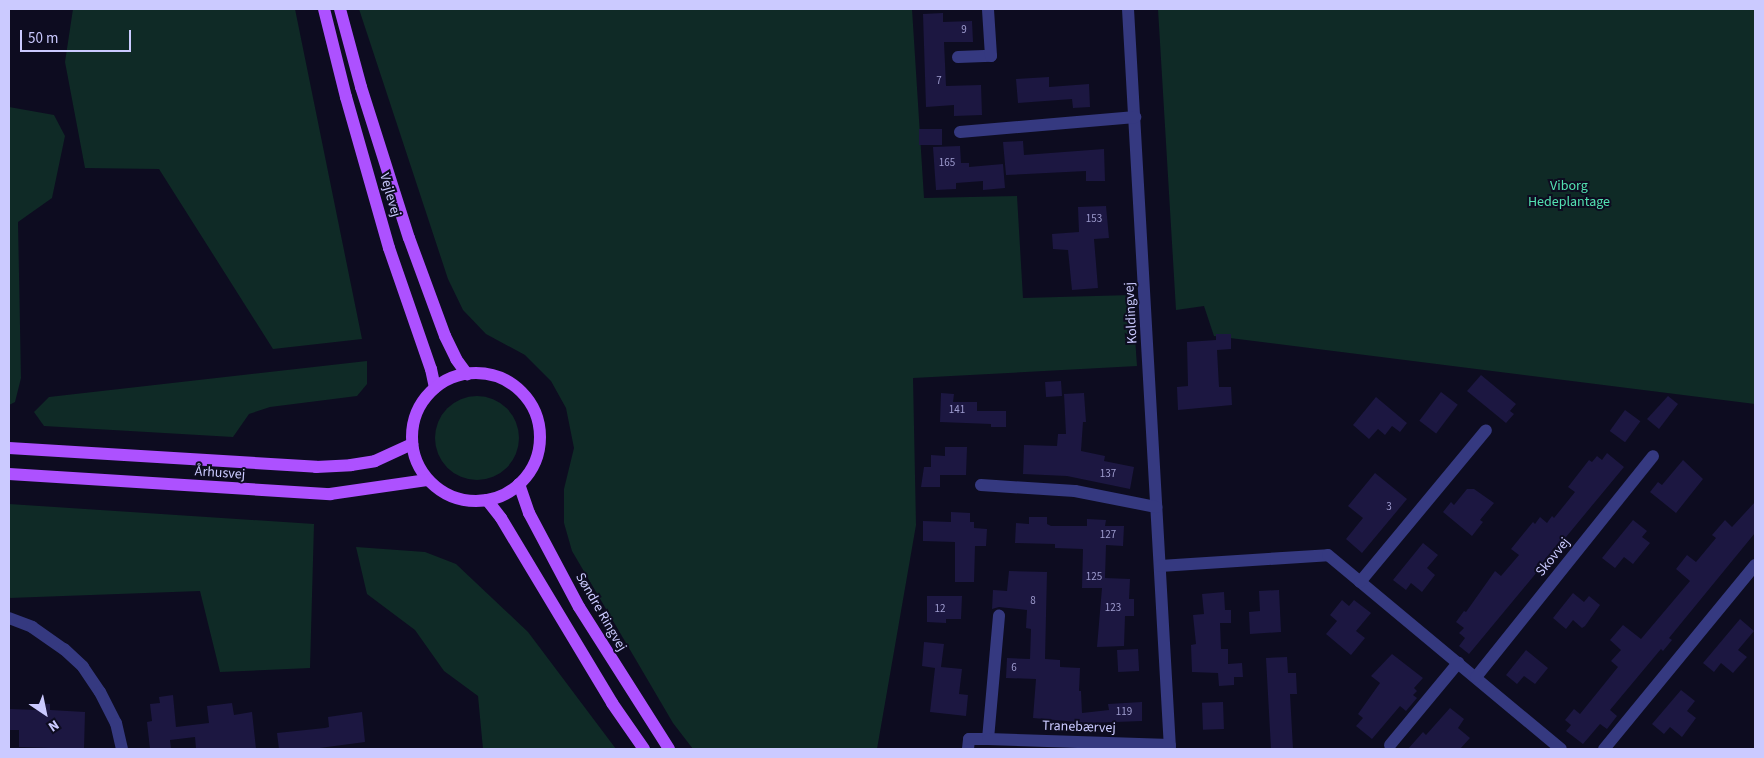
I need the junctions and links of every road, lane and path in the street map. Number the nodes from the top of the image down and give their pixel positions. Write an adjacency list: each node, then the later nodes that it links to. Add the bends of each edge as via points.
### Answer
1 (324, 9): 9 (main road, Vejlevej, via 389,248)
2 (340, 9): 8 (main road, Vejlevej, via 409,238 445,336)
3 (988, 9): 5 (street, via 991,56)
4 (1128, 9): 6 (street, Koldingvej)
5 (958, 58)
6 (1135, 117): 7 (street); 19 (street, Koldingvej)
7 (960, 132)
8 (467, 374): 9 (main road); 16 (main road, via 482,374 509,383 530,403 536,416 539,446 529,473)
9 (435, 388): 11 (main road, via 416,413)
10 (1486, 430): 22 (street)
11 (412, 444): 12 (main road, Århusvej, via 375,461 316,467); 15 (main road, via 420,469)
12 (9, 448)
13 (1653, 456): 26 (street, Skovvej)
14 (9, 474): 15 (main road, Århusvej, via 330,494)
15 (428, 480): 18 (main road, via 455,498)
16 (519, 484): 18 (main road); 32 (main road, Søndre Ringvej, via 528,513 580,607)
17 (981, 485): 19 (street, via 1074,491)
18 (487, 500): 31 (main road, via 612,703)
19 (1156, 507): 21 (street, Koldingvej)
20 (1755, 565): 35 (street)
21 (1160, 566): 22 (street, via 1328,555); 29 (street, Koldingvej)
22 (1360, 582): 25 (street)
23 (999, 615): 27 (street)
24 (9, 618): 30 (street, via 32,627 64,649 83,668 116,723)
25 (1458, 663): 26 (street); 28 (street)
26 (1476, 677): 34 (street)
27 (988, 738): 29 (street, Tranebærvej); 33 (street, Tranebærvej, via 969,739)
28 (1390, 745)
29 (1170, 747)
30 (122, 749)
31 (644, 749)
32 (669, 749)
33 (968, 749)
34 (1562, 749)
35 (1604, 749)

